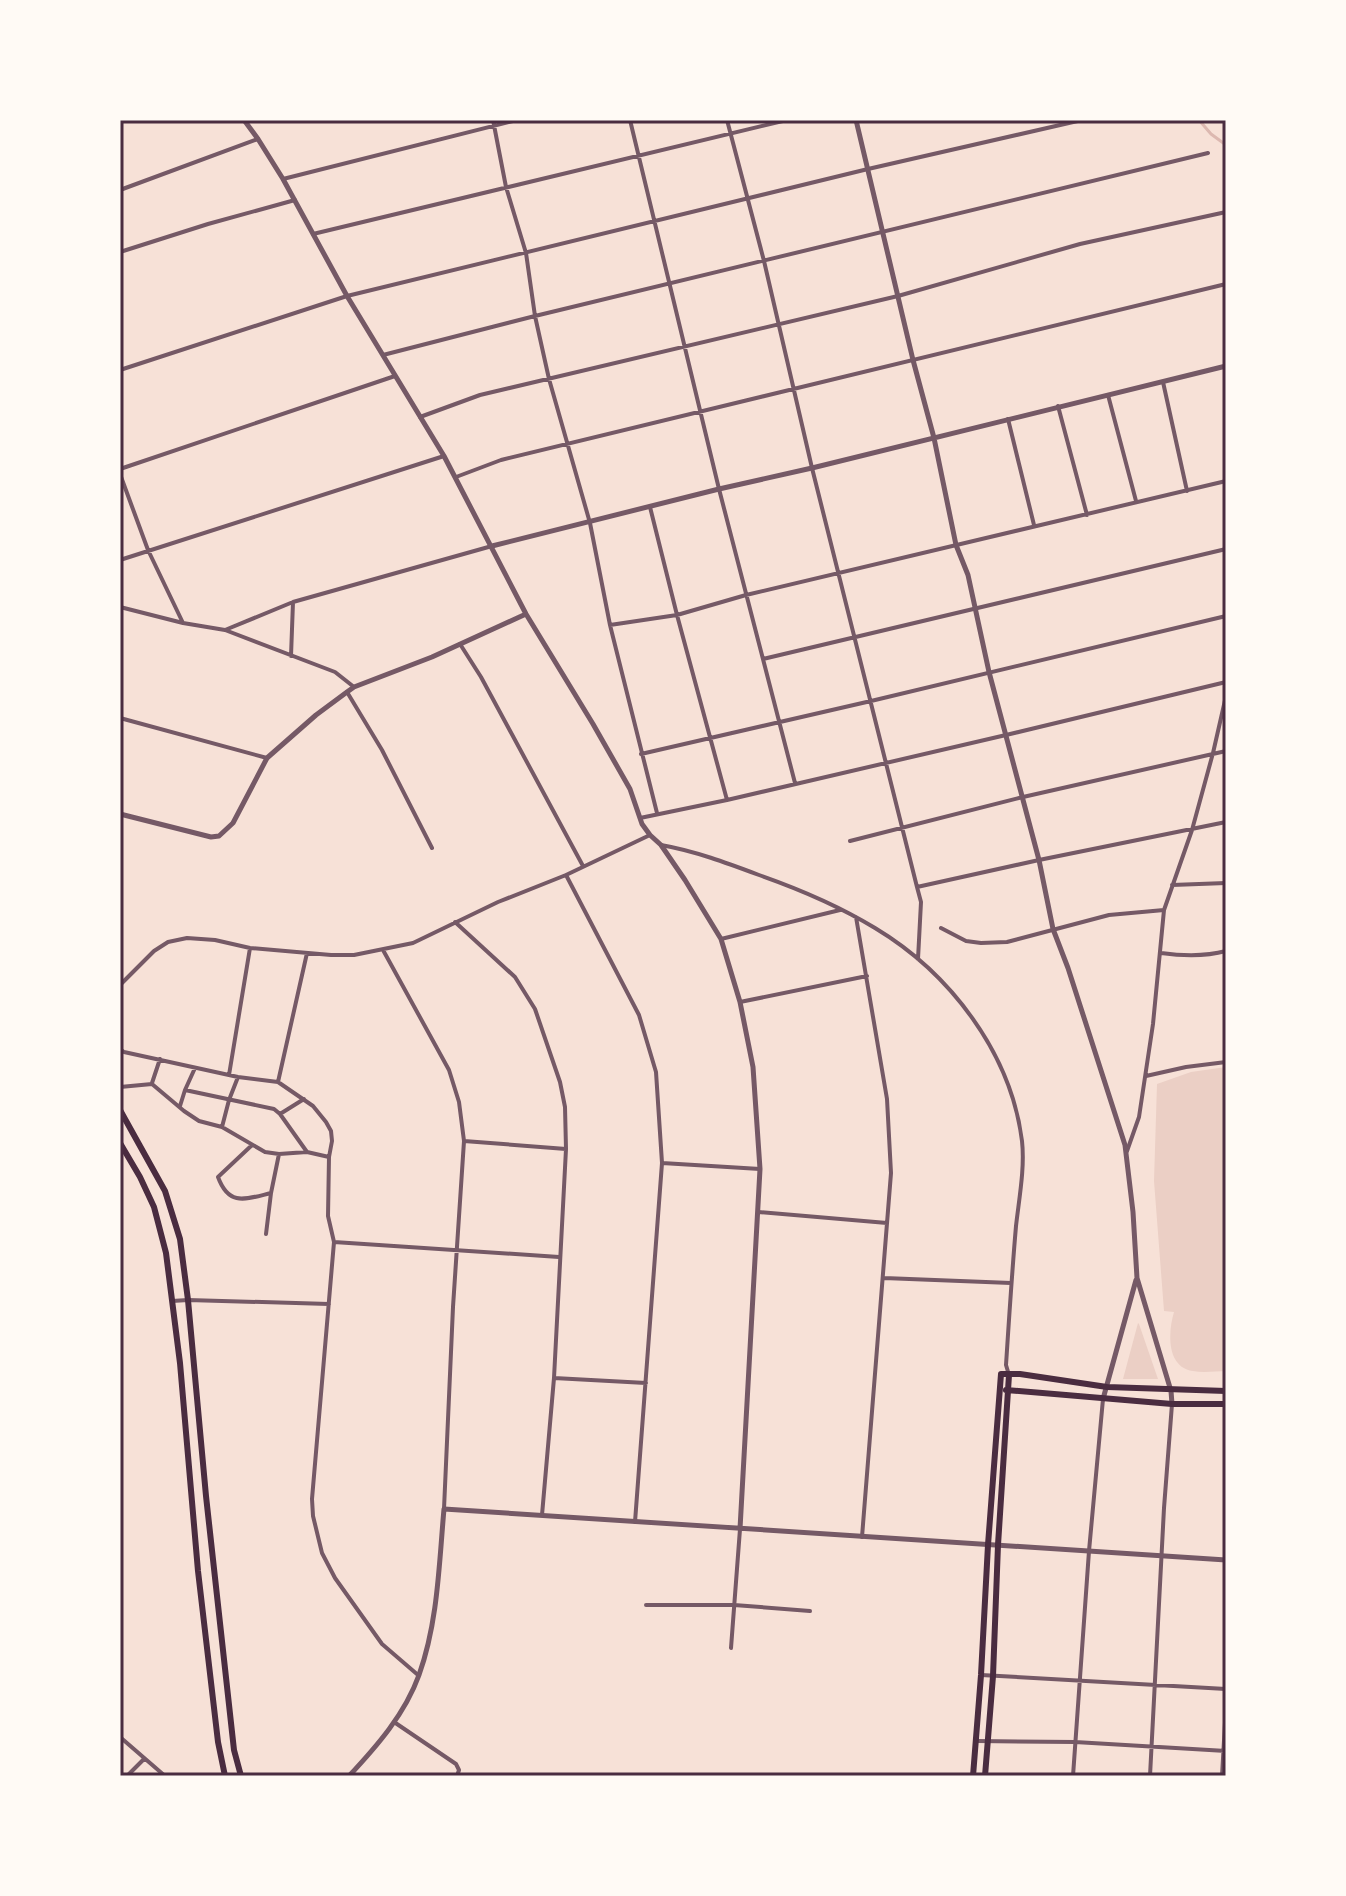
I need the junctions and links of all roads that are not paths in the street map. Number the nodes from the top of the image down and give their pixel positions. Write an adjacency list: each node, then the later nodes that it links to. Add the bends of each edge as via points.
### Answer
1 (244, 120): 10 (street)
2 (517, 120): 8 (street)
3 (630, 120): 12 (street)
4 (727, 120): 9 (street)
5 (787, 120): 9 (street)
6 (856, 120): 13 (street)
7 (1082, 120): 13 (street)
8 (493, 123): 14 (street); 15 (street)
9 (730, 134): 12 (street); 17 (street)
10 (258, 139): 14 (street); 16 (street)
11 (1208, 153): 21 (street)
12 (639, 156): 15 (street); 20 (street)
13 (868, 169): 17 (street); 21 (street)
14 (283, 179): 18 (street)
15 (506, 187): 22 (street); 24 (street)
16 (120, 190)
17 (748, 199): 20 (street); 25 (street)
18 (295, 200): 22 (street); 23 (street)
19 (1226, 212): 29 (street, via 1080,244)
20 (654, 221): 24 (street); 26 (street)
21 (884, 231): 25 (street); 29 (street)
22 (313, 234): 28 (street)
23 (120, 252)
24 (526, 253): 28 (street); 30 (street)
25 (764, 261): 26 (street); 31 (street)
26 (671, 284): 30 (street); 32 (street)
27 (1226, 284): 34 (street)
28 (347, 296): 33 (street); 36 (street)
29 (898, 296): 31 (street); 34 (street)
30 (535, 316): 33 (street); 38 (street)
31 (778, 324): 32 (street); 40 (street)
32 (685, 346): 38 (street); 43 (street)
33 (383, 355): 37 (street)
34 (913, 360): 40 (street); 46 (street)
35 (1226, 366): 39 (street)
36 (120, 370)
37 (395, 376): 44 (street); 50 (street)
38 (549, 379): 44 (street, via 480,395); 47 (street)
39 (1163, 382): 41 (street); 54 (street)
40 (793, 390): 43 (street); 49 (street)
41 (1108, 395): 42 (street); 55 (street)
42 (1058, 406): 45 (street); 57 (street)
43 (701, 411): 47 (street); 53 (street)
44 (420, 417): 48 (street)
45 (1008, 419): 46 (street); 59 (street)
46 (934, 438): 49 (street); 60 (street)
47 (569, 443): 51 (street); 58 (street)
48 (444, 456): 51 (street); 63 (street)
49 (812, 468): 53 (street); 65 (street)
50 (120, 471): 63 (street)
51 (456, 477): 61 (street)
52 (1226, 481): 54 (street)
53 (719, 489): 56 (street); 66 (street)
54 (1187, 491): 55 (street)
55 (1136, 501): 57 (street)
56 (650, 507): 58 (street); 71 (street)
57 (1087, 515): 59 (street)
58 (590, 523): 61 (street); 74 (street)
59 (1034, 525): 60 (street)
60 (956, 545): 65 (street); 69 (street)
61 (492, 546): 67 (street); 70 (street)
62 (1226, 549): 69 (street)
63 (148, 550): 64 (street); 73 (street)
64 (120, 560)
65 (838, 573): 66 (street); 76 (street)
66 (746, 595): 71 (street); 79 (street)
67 (293, 602): 75 (street); 78 (street)
68 (120, 607): 73 (street)
69 (974, 609): 76 (street); 80 (street)
70 (526, 614): 77 (street); 100 (street, via 630,789)
71 (677, 615): 74 (street); 89 (street)
72 (1226, 616): 80 (street)
73 (183, 623): 75 (street)
74 (610, 625): 92 (street)
75 (225, 630): 78 (street)
76 (854, 636): 79 (street); 85 (street)
77 (460, 644): 82 (street); 109 (street)
78 (291, 656): 82 (street, via 335,672)
79 (763, 659): 87 (street)
80 (989, 672): 85 (street); 88 (street)
81 (1226, 682): 88 (street)
82 (354, 687): 83 (street)
83 (347, 692): 93 (street); 107 (street)
84 (1226, 696): 91 (street)
85 (871, 701): 87 (street); 94 (street)
86 (120, 718): 93 (street)
87 (779, 721): 89 (street); 95 (street)
88 (1006, 735): 94 (street); 96 (street)
89 (711, 738): 92 (street); 97 (street)
90 (1226, 751): 91 (street)
91 (1213, 753): 96 (street); 103 (street)
92 (641, 754): 98 (street)
93 (267, 758): 99 (street, via 233,823 219,836)
94 (886, 763): 95 (street); 102 (street)
95 (795, 783): 97 (street)
96 (1023, 797): 102 (street); 108 (street)
97 (727, 800): 98 (street)
98 (657, 813): 100 (street)
99 (120, 814)
100 (639, 818): 104 (street)
101 (1226, 822): 103 (street)
102 (903, 829): 105 (street); 113 (street)
103 (1192, 830): 108 (street); 112 (street)
104 (650, 835): 106 (street); 109 (street)
105 (850, 841)
106 (661, 845): 114 (street, via 711,857); 120 (street)
107 (432, 848)
108 (1039, 860): 113 (street); 119 (street)
109 (583, 867): 110 (street)
110 (566, 875): 117 (street); 155 (street, via 639,1015 656,1072)
111 (1226, 883): 112 (street)
112 (1172, 885): 115 (street)
113 (917, 887): 126 (street)
114 (843, 909): 116 (street); 120 (street)
115 (1164, 910): 119 (street, via 1109,915); 125 (street)
116 (856, 917): 126 (street); 127 (street)
117 (455, 922): 122 (street, via 413,943); 150 (street, via 515,977 535,1009 560,1082)
118 (941, 928): 119 (street, via 981,943)
119 (1053, 929): 152 (street)
120 (721, 939): 129 (street)
121 (250, 948): 124 (street); 128 (street, via 215,940 168,942); 134 (street)
122 (383, 950): 124 (street); 147 (street, via 449,1070)
123 (1226, 951): 125 (street)
124 (307, 953): 137 (street)
125 (1161, 953): 136 (street)
126 (918, 959): 166 (street, via 982,1030 1008,1081 1022,1142)
127 (867, 976): 129 (street); 159 (street, via 887,1099)
128 (120, 985)
129 (740, 1002): 156 (street, via 753,1067)
130 (120, 1049): 131 (street)
131 (160, 1059): 133 (street); 138 (street)
132 (1226, 1062): 136 (street)
133 (195, 1068): 134 (street); 140 (street)
134 (229, 1076): 135 (street)
135 (238, 1077): 137 (street); 142 (street)
136 (1145, 1077): 152 (street)
137 (278, 1082): 141 (street)
138 (152, 1084): 139 (street); 143 (street)
139 (120, 1087)
140 (185, 1090): 142 (street); 143 (street)
141 (304, 1099): 145 (street); 154 (street, via 331,1131)
142 (229, 1100): 145 (street); 146 (street)
143 (179, 1107): 146 (street, via 199,1121)
144 (120, 1110): 167 (main road, via 172,1208)
145 (280, 1114): 151 (street)
146 (222, 1127): 149 (street)
147 (464, 1141): 150 (street); 162 (street)
148 (120, 1143): 168 (main road, via 158,1219)
149 (252, 1145): 153 (street); 157 (street, via 218,1177 220,1183 242,1200)
150 (566, 1149): 163 (street)
151 (307, 1152): 153 (street); 154 (street)
152 (1126, 1153): 165 (street)
153 (279, 1154): 157 (street)
154 (329, 1157): 161 (street, via 328,1216)
155 (662, 1163): 156 (street); 172 (street)
156 (760, 1169): 158 (street)
157 (271, 1193): 160 (street)
158 (758, 1212): 159 (street); 183 (street)
159 (887, 1223): 164 (street)
160 (266, 1234)
161 (334, 1242): 162 (street); 169 (street)
162 (457, 1250): 163 (street); 180 (street)
163 (560, 1257): 171 (street)
164 (884, 1278): 166 (street); 184 (street)
165 (1137, 1278): 173 (street); 175 (street)
166 (1011, 1283): 170 (street)
167 (188, 1300): 168 (street); 169 (street); 212 (main road, via 207,1511)
168 (172, 1301): 211 (main road, via 198,1571)
169 (329, 1304): 194 (street, via 313,1516 335,1578 382,1644)
170 (1005, 1374): 173 (main road); 174 (main road)
171 (554, 1378): 172 (street); 181 (street)
172 (646, 1383): 182 (street)
173 (1107, 1387): 175 (main road); 177 (street)
174 (1004, 1390): 177 (main road); 185 (main road); 186 (main road)
175 (1171, 1391): 176 (main road); 178 (street)
176 (1226, 1391)
177 (1103, 1399): 178 (main road); 187 (street)
178 (1172, 1404): 179 (main road); 188 (street)
179 (1226, 1404)
180 (444, 1509): 181 (street); 194 (street, via 434,1614)
181 (542, 1515): 182 (street)
182 (635, 1522): 183 (street)
183 (740, 1529): 184 (street); 191 (street)
184 (862, 1537): 185 (street)
185 (988, 1545): 186 (street); 195 (main road)
186 (998, 1545): 187 (street); 196 (main road)
187 (1089, 1551): 188 (street); 197 (street)
188 (1162, 1556): 189 (street); 198 (street)
189 (1226, 1560)
190 (646, 1605): 191 (street)
191 (734, 1605): 192 (street); 193 (street)
192 (810, 1611)
193 (731, 1648)
194 (419, 1675): 201 (street)
195 (981, 1675): 196 (street); 203 (main road)
196 (993, 1676): 197 (street); 204 (main road)
197 (1080, 1681): 198 (street); 205 (street)
198 (1155, 1685): 199 (street); 206 (street)
199 (1226, 1689)
200 (1226, 1705): 207 (street)
201 (394, 1722): 213 (street); 214 (street, via 456,1764)
202 (120, 1737): 208 (street)
203 (975, 1741): 204 (street); 215 (main road)
204 (987, 1741): 205 (street); 216 (main road)
205 (1075, 1742): 206 (street); 217 (street)
206 (1152, 1747): 207 (street); 218 (street)
207 (1225, 1750): 219 (street)
208 (144, 1759): 209 (street); 210 (street)
209 (127, 1776)
210 (165, 1776)
211 (225, 1776)
212 (241, 1776)
213 (349, 1776)
214 (457, 1776)
215 (973, 1776)
216 (985, 1776)
217 (1073, 1776)
218 (1150, 1776)
219 (1222, 1776)

